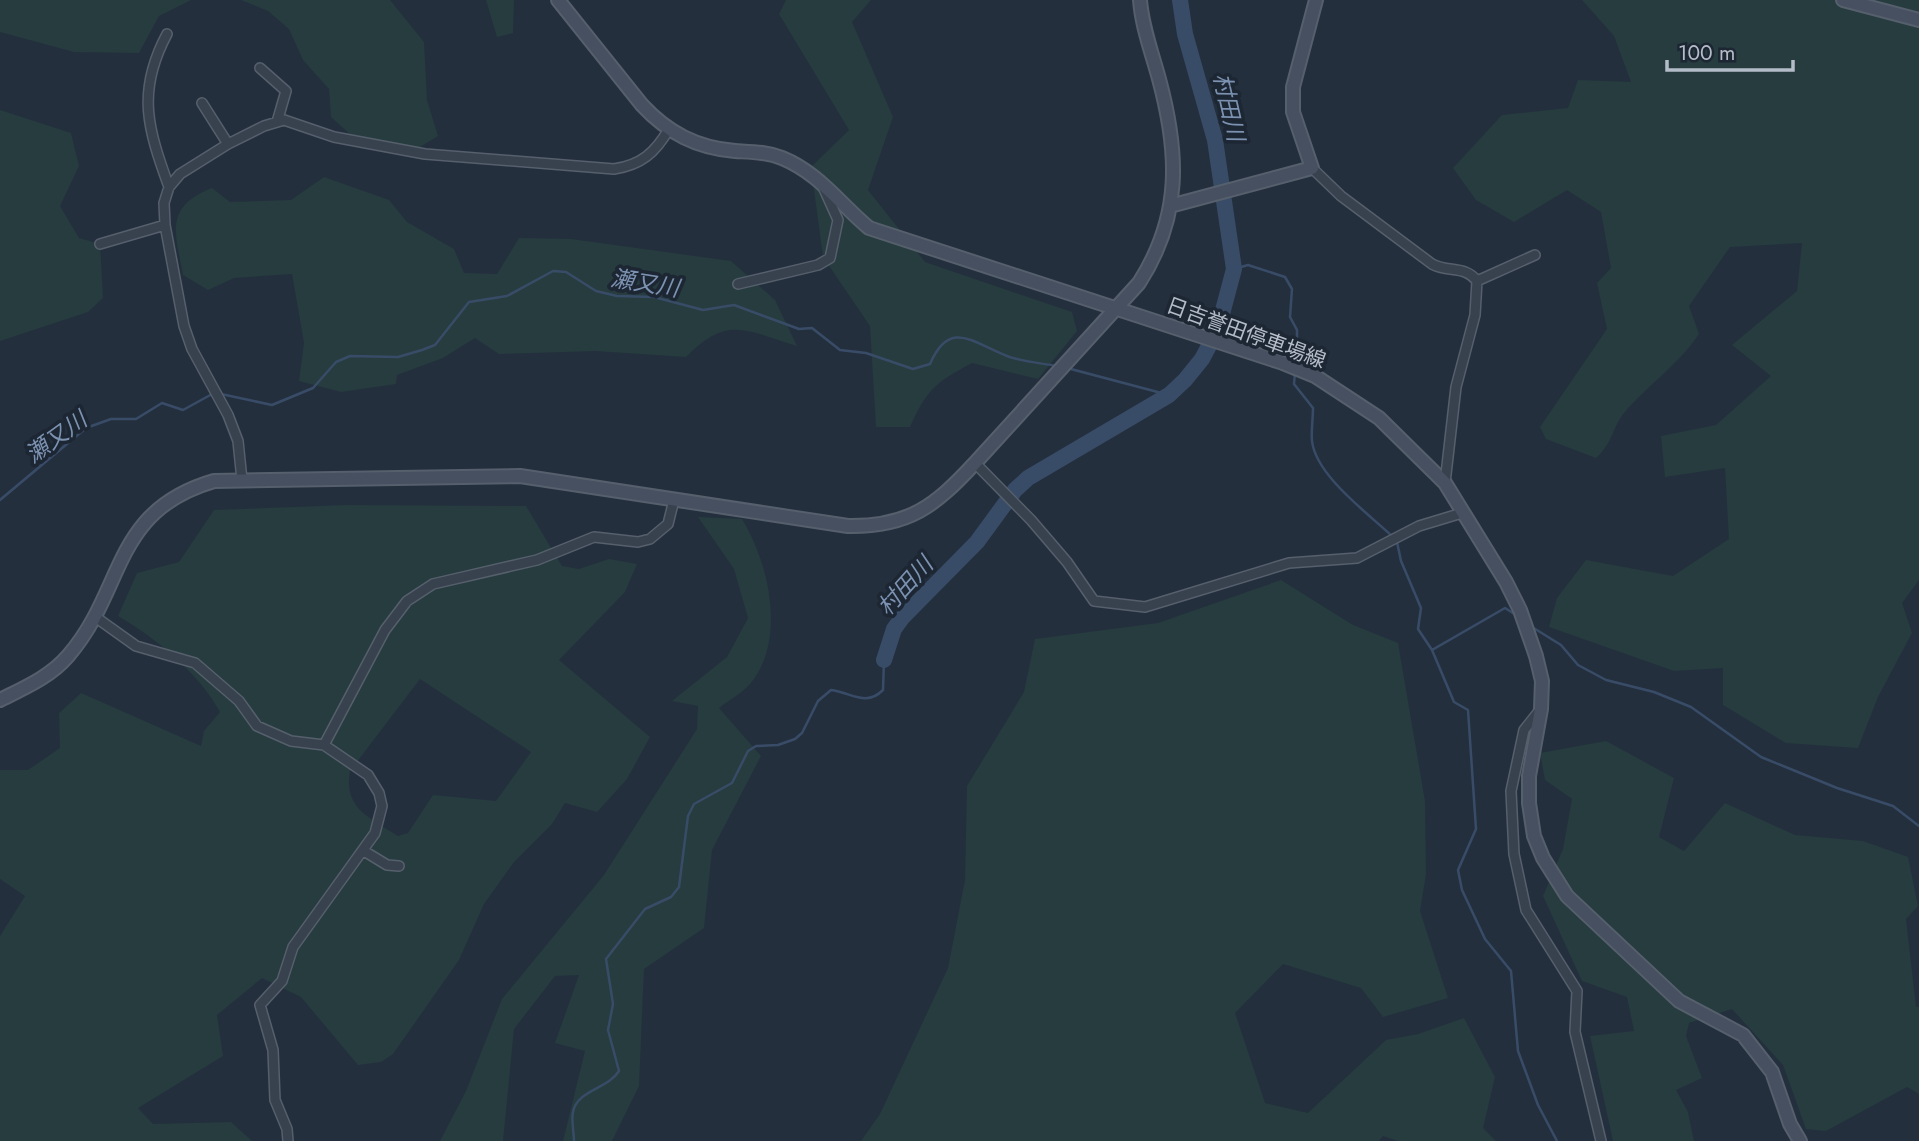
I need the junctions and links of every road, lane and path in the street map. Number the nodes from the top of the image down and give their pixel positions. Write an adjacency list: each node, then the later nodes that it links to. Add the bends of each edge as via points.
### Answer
1 (558, 0): 10 (main road, 日吉誉田停車場線, via 636,98)
2 (1140, 0): 15 (main road, via 1172,131 1175,166)
3 (1316, 0): 12 (main road, via 1293,87 1293,112)
4 (1843, 0): 5 (main road)
5 (1919, 20)
6 (167, 34): 14 (street, via 148,82 148,106 151,134)
7 (260, 68): 9 (street, via 286,91)
8 (202, 103): 11 (street)
9 (277, 122): 10 (street, via 295,121 334,137 425,153 614,169 649,157); 11 (street)
10 (669, 129): 13 (main road, 日吉誉田停車場線, via 701,146 780,157)
11 (228, 144): 14 (street, via 180,174)
12 (1312, 168): 15 (main road); 19 (street, via 1341,196 1432,264 1465,270)
13 (820, 180): 20 (street, via 838,220 830,258); 21 (main road, 日吉誉田停車場線, via 869,228)
14 (169, 187): 16 (street)
15 (1170, 206): 21 (main road, via 1149,267)
16 (165, 225): 17 (street); 23 (street, via 184,326 238,441)
17 (100, 244)
18 (1535, 255): 19 (street)
19 (1477, 281): 24 (street, via 1475,315 1456,387)
20 (738, 284)
21 (1114, 308): 22 (main road); 24 (main road, 日吉誉田停車場線, via 1315,376 1379,418)
22 (975, 463): 25 (main road, via 919,513 872,526); 26 (street, via 1031,520 1094,601 1145,607 1289,563 1357,558 1419,526)
23 (242, 480): 25 (main road, via 520,476); 27 (main road, via 214,481 189,489 157,509 136,532)
24 (1445, 483): 26 (main road, 日吉誉田停車場線)
25 (674, 500): 30 (street, via 668,524 650,539 594,537 537,560 433,584 407,601 385,630)
26 (1462, 513): 29 (main road, 日吉誉田停車場線, via 1506,582 1529,633 1542,681)
27 (94, 616): 28 (main road, via 61,663); 30 (street, via 136,646 195,663 266,732)
28 (0, 700)
29 (1541, 709): 34 (street, via 1524,730 1516,764 1511,791 1514,854 1526,909 1577,991 1575,1032); 35 (main road, 日吉誉田停車場線, via 1529,803 1543,858 1567,896 1679,1000 1743,1035 1772,1072)
30 (324, 745): 31 (street, via 368,775 379,793 378,825)
31 (364, 851): 32 (street, via 387,865); 33 (street, via 293,947 282,981 260,1005 273,1050 275,1100)
32 (399, 866)
33 (288, 1141)
34 (1601, 1141)
35 (1800, 1141)

